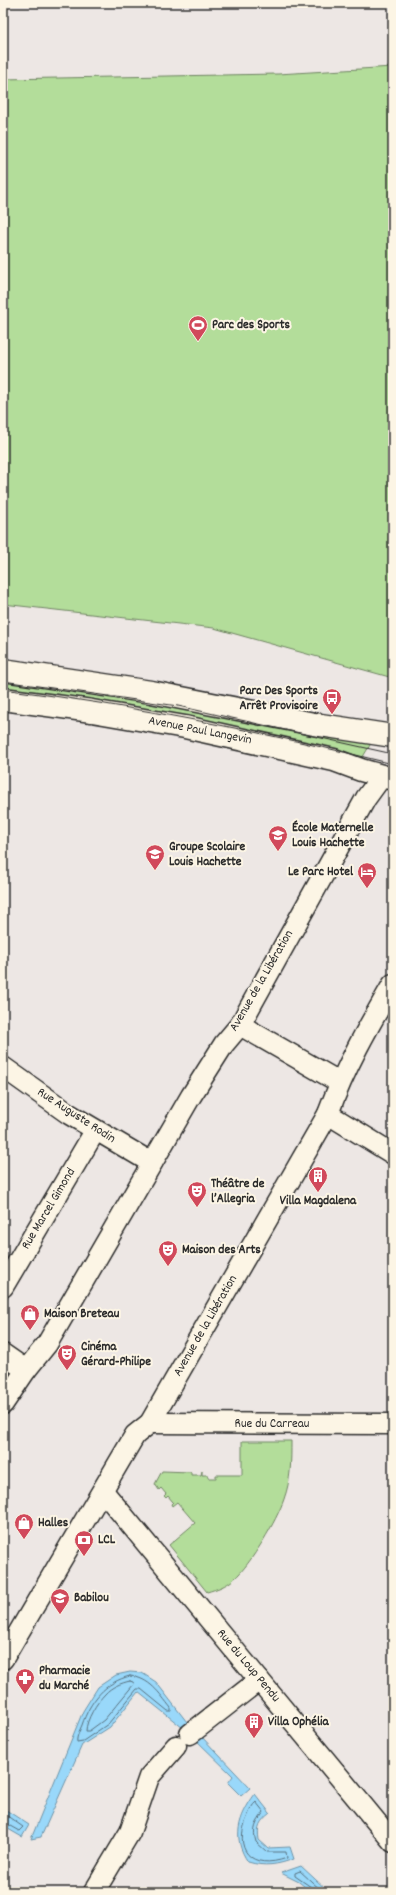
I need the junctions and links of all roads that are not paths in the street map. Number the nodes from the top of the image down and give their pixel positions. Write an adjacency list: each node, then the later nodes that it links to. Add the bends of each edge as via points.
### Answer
1 (3, 670): 3 (main road, via 151,692 314,724)
2 (3, 700): 4 (main road, Avenue Paul Langevin, via 92,711 185,727)
3 (393, 736)
4 (390, 772): 6 (street, Avenue de la Libération, via 366,798)
5 (393, 984): 8 (street, Avenue de la Libération)
6 (240, 1025): 8 (street); 12 (street, Avenue de la Libération, via 224,1044)
7 (3, 1066): 10 (street, Rue Auguste Rodin)
8 (339, 1082): 9 (street, Avenue de la Libération)
9 (328, 1114): 11 (street); 18 (street, Avenue de la Libération)
10 (95, 1131): 12 (street, Rue Auguste Rodin); 13 (street, Rue Marcel Gimond)
11 (393, 1154)
12 (152, 1163): 15 (street, Avenue de la Libération, via 46,1346)
13 (3, 1287)
14 (3, 1354): 15 (street)
15 (26, 1370): 16 (street, Avenue de la Libération)
16 (3, 1404)
17 (389, 1419): 18 (street, Rue du Carreau, via 300,1425)
18 (150, 1423): 19 (street, Avenue de la Libération, via 135,1435)
19 (103, 1491): 20 (street, Avenue de la Libération); 21 (street, Rue du Loup Pendu)
20 (3, 1659)
21 (259, 1680): 22 (street, Rue du Loup Pendu); 23 (street, via 187,1736 149,1777 130,1832)
22 (393, 1842)
23 (94, 1892)

